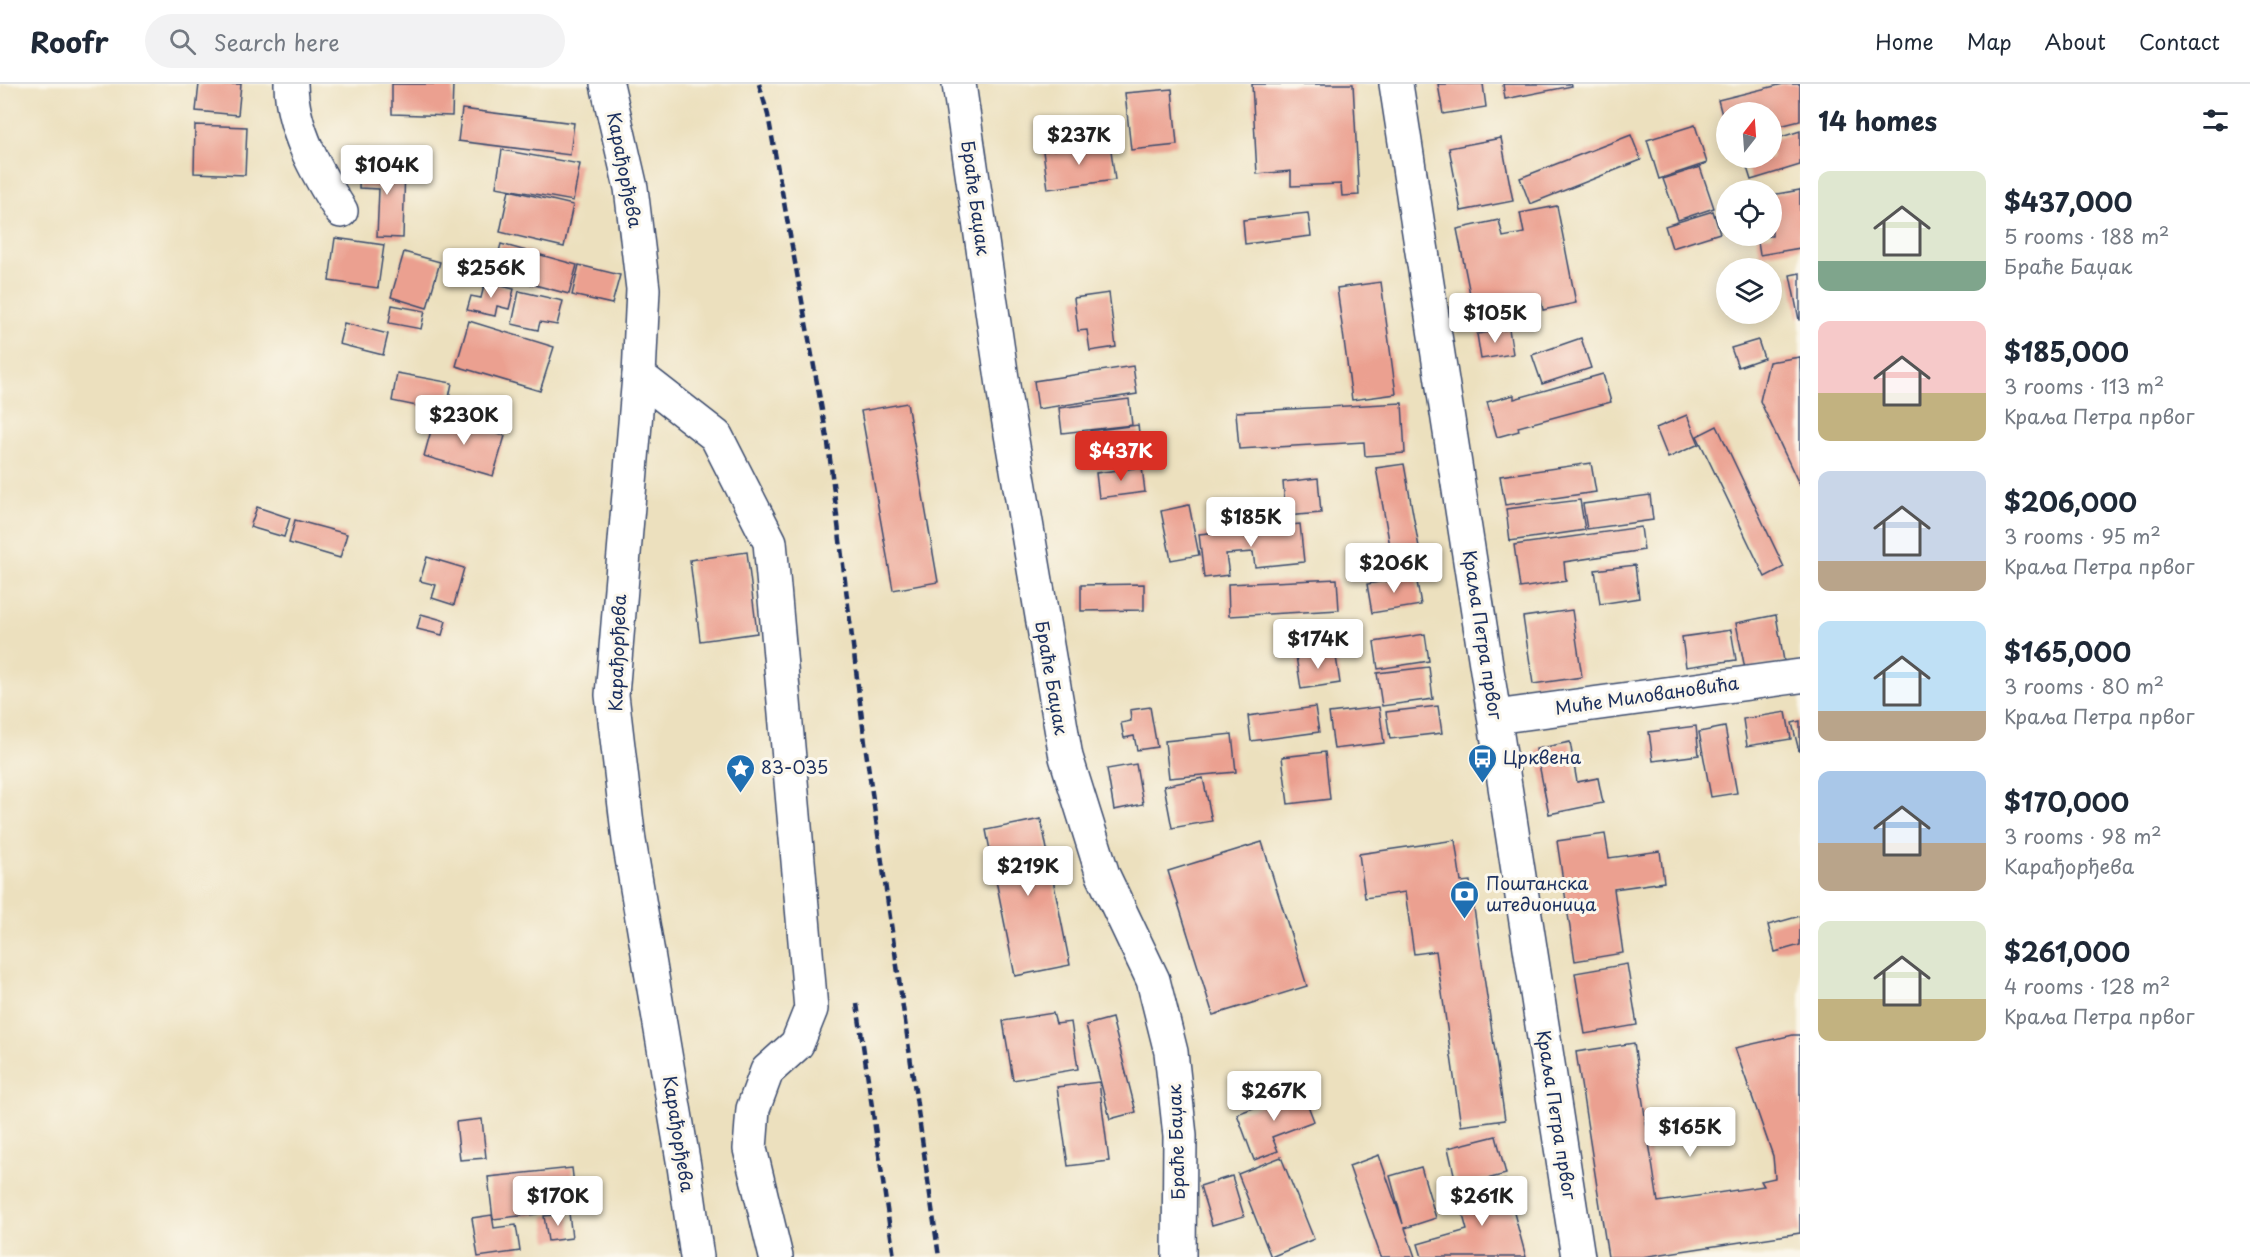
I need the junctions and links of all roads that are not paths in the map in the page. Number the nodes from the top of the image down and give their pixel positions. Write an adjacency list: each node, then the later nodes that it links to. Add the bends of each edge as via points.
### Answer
1 (291, 84): 5 (street, via 291,107 312,160)
2 (607, 84): 6 (street, Карађорђева, via 631,188 643,289)
3 (958, 84): 11 (street, Браће Баџак, via 1005,399 1064,747 1103,876 1153,981 1171,1052 1180,1136)
4 (1395, 84): 8 (street, Краља Петра првог)
5 (341, 211)
6 (639, 376): 9 (street, Карађорђева, via 612,695 629,841); 10 (street, via 716,436 770,542 811,1009 797,1044 767,1071 753,1109 750,1149)
7 (1800, 676): 8 (street, Миће Миловановића)
8 (1495, 717): 12 (street, Краља Петра првог)
9 (697, 1257)
10 (776, 1257)
11 (1179, 1257)
12 (1578, 1257)

